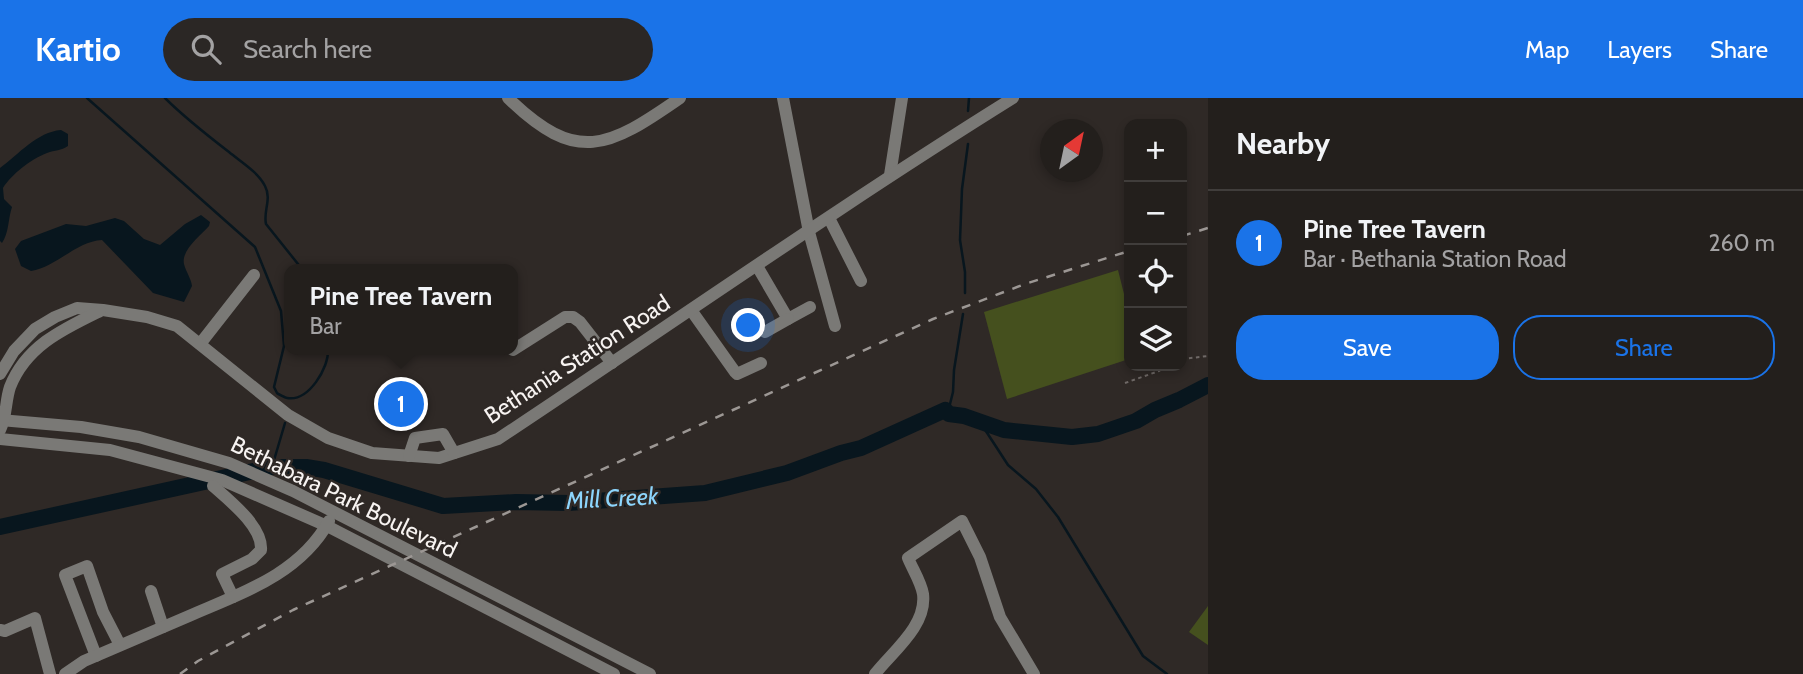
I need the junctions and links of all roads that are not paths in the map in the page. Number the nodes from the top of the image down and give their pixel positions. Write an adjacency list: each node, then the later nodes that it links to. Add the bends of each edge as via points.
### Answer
1 (508, 98): 2 (street, via 551,133 592,142 624,133)
2 (680, 98)
3 (783, 98): 8 (street)
4 (902, 98): 6 (street)
5 (1013, 98): 6 (street, Bethania Station Road)
6 (890, 175): 7 (street, Bethania Station Road)
7 (829, 218): 8 (street, Bethania Station Road); 11 (street)
8 (810, 232): 9 (street, Bethania Station Road); 16 (street)
9 (757, 266): 14 (street, Bethania Station Road); 15 (street)
10 (254, 275): 18 (street)
11 (861, 281)
12 (810, 307): 15 (street)
13 (103, 310): 18 (street, Bethania Station Road, via 177,326); 22 (street, Bethania Station Road, via 78,308 35,329); 23 (street, via 45,340 23,363 9,390)
14 (691, 310): 20 (street, Bethania Station Road); 21 (street, via 737,374)
15 (789, 319): 17 (street)
16 (835, 326)
17 (765, 332)
18 (200, 344): 26 (street, Bethania Station Road, via 288,415 328,438 372,453)
19 (518, 347): 20 (street, via 565,317 573,317)
20 (612, 363): 25 (street, Bethania Station Road, via 498,439)
21 (761, 363)
22 (0, 374)
23 (2, 424): 28 (street, Bethabara Park Boulevard, via 80,427 166,444 229,463)
24 (0, 439): 29 (street, Bethabara Park Boulevard, via 134,455 222,480)
25 (454, 453): 26 (street, Bethania Station Road, via 439,458); 26 (street, via 443,434 415,438)
26 (409, 456)
27 (214, 486): 31 (street, via 242,512 262,540 261,550 252,559 222,573)
28 (335, 512): 29 (street); 39 (street, Bethabara Park Boulevard)
29 (327, 526): 31 (street, via 303,556 266,583); 38 (street, Bethabara Park Boulevard)
30 (151, 592): 32 (street)
31 (233, 597): 32 (street)
32 (163, 627): 34 (street)
33 (0, 630): 36 (street, via 35,618)
34 (120, 645): 35 (street); 35 (street, via 87,566 65,575)
35 (96, 656): 37 (street)
36 (50, 674)
37 (65, 674)
38 (614, 674)
39 (650, 674)
40 (875, 674): 41 (street, via 919,617 922,592 908,558 962,522 980,557 1000,617)
41 (1034, 674)

